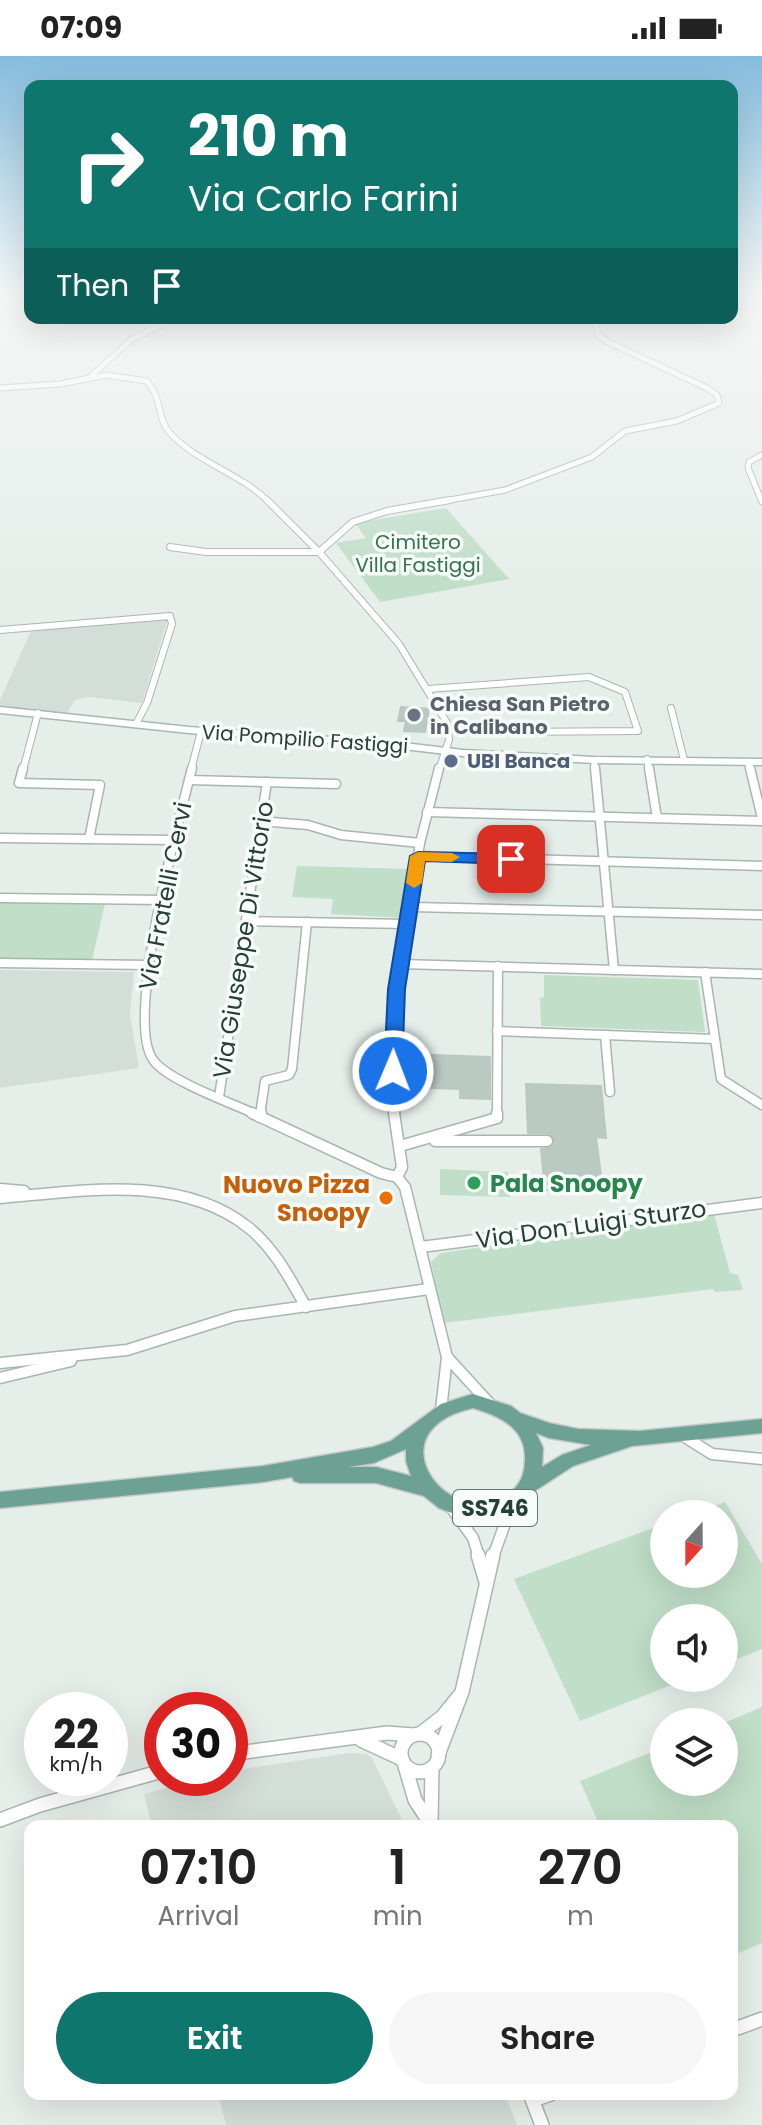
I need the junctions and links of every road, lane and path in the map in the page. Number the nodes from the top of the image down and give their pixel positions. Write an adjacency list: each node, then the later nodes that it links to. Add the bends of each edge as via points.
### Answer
1 (153, 389): 6 (street, via 169,432 203,460 259,492)
2 (708, 389): 6 (street, via 719,403 677,421 625,431 592,457 505,490 353,522)
3 (762, 455): 4 (street, via 748,468)
4 (762, 504)
5 (170, 547): 6 (street)
6 (319, 552): 8 (street, via 399,644)
7 (0, 630): 12 (street, via 170,616 172,624)
8 (428, 689): 14 (street, via 589,677 625,692 638,731); 15 (street, via 450,733)
9 (671, 708): 18 (street)
10 (0, 710): 11 (street, Via Pompilio Fastiggi)
11 (38, 713): 12 (street, Via Pompilio Fastiggi); 30 (street, via 19,783 100,785)
12 (136, 724): 13 (street, Via Pompilio Fastiggi)
13 (201, 731): 15 (street, Via Pompilio Fastiggi); 21 (street, Via Fratelli Cervi)
14 (510, 732)
15 (444, 751): 17 (street, Via Pompilio Fastiggi); 24 (street)
16 (647, 759): 17 (street, Via Pompilio Fastiggi); 18 (street, Via Pompilio Fastiggi); 26 (street)
17 (594, 760): 25 (street)
18 (684, 760): 19 (street, Via Pompilio Fastiggi)
19 (748, 762): 20 (street, Via Pompilio Fastiggi); 27 (street)
20 (762, 762)
21 (189, 780): 22 (street); 31 (street, Via Fratelli Cervi)
22 (267, 782): 23 (street); 28 (street, Via Giuseppe Di Vittorio)
23 (336, 784)
24 (427, 812): 25 (street); 32 (street)
25 (600, 817): 26 (street); 34 (street)
26 (657, 818): 27 (street)
27 (762, 820)
28 (260, 821): 32 (street); 41 (street, Via Giuseppe Di Vittorio)
29 (0, 838): 30 (street)
30 (89, 839): 31 (street)
31 (173, 840): 37 (street, Via Fratelli Cervi)
32 (420, 843): 33 (street)
33 (418, 856): 34 (street); 38 (street)
34 (604, 861): 35 (street); 39 (street)
35 (762, 866)
36 (0, 898): 37 (street)
37 (163, 900): 46 (street, Via Fratelli Cervi)
38 (412, 907): 39 (street); 43 (street)
39 (609, 911): 40 (street); 48 (street)
40 (762, 915)
41 (246, 921): 42 (street); 55 (street, Via Giuseppe Di Vittorio)
42 (307, 922): 43 (street); 57 (street, via 292,1069 289,1075 265,1081)
43 (408, 924): 45 (street)
44 (0, 963): 46 (street)
45 (400, 964): 47 (street); 60 (street, via 393,1071)
46 (148, 965): 55 (street, Via Fratelli Cervi, via 143,1011 148,1053 174,1076)
47 (498, 966): 48 (street); 51 (street)
48 (614, 970): 49 (street)
49 (705, 972): 50 (street); 53 (street)
50 (762, 974)
51 (497, 1031): 52 (street); 58 (street, via 497,1118)
52 (605, 1035): 53 (street); 54 (street)
53 (715, 1039): 56 (street, via 721,1079)
54 (610, 1092)
55 (219, 1097): 57 (street)
56 (762, 1105)
57 (260, 1117): 61 (street)
58 (423, 1140): 59 (street); 60 (street)
59 (547, 1141)
60 (400, 1146): 61 (street, via 402,1167)
61 (397, 1177): 66 (street, via 405,1187)
62 (0, 1189): 63 (street)
63 (67, 1193): 64 (street); 68 (street, via 147,1190 221,1210 267,1242)
64 (0, 1198)
65 (762, 1203): 66 (street, Via Don Luigi Sturzo)
66 (421, 1247): 67 (street)
67 (429, 1289): 68 (street); 70 (street)
68 (306, 1307): 69 (street, via 235,1316)
69 (106, 1353): 71 (street); 72 (street)
70 (447, 1357): 73 (street); 74 (street)
71 (0, 1363)
72 (0, 1378)
73 (490, 1404): 74 (main road, via 473,1401); 75 (main road, SS746)
74 (441, 1410): 77 (main road, SS746)
75 (517, 1418): 79 (main road, SS746, via 561,1433); 82 (main road, SS746, via 530,1432 536,1450)
76 (762, 1426): 78 (main road, SS746)
77 (422, 1427): 81 (main road, SS746, via 374,1455); 83 (main road, SS746, via 414,1458)
78 (680, 1434): 79 (main road, SS746); 80 (street, via 712,1454)
79 (631, 1439): 82 (main road, SS746, via 568,1460)
80 (762, 1459)
81 (263, 1474): 83 (main road, SS746, via 376,1475); 84 (main road, SS746)
82 (529, 1486): 85 (main road, SS746)
83 (429, 1489): 86 (main road, SS746)
84 (0, 1500)
85 (513, 1501): 86 (main road, SS746, via 481,1511); 87 (street, via 497,1535)
86 (447, 1503): 87 (street, via 473,1538)
87 (487, 1586): 88 (street)
88 (464, 1690): 89 (street, via 442,1717); 92 (street)
89 (417, 1735): 90 (street); 92 (street, via 433,1741); 93 (street, via 403,1745)
90 (358, 1738): 91 (street); 93 (street)
91 (248, 1752)
92 (435, 1761): 93 (street, via 419,1773); 97 (street)
93 (404, 1763): 96 (street, via 415,1800)
94 (144, 1776): 95 (street)
95 (0, 1820)
96 (429, 1820)
97 (432, 1820)
98 (762, 2019): 99 (street)
99 (738, 2028)
100 (532, 2100): 101 (street)
101 (542, 2125)

